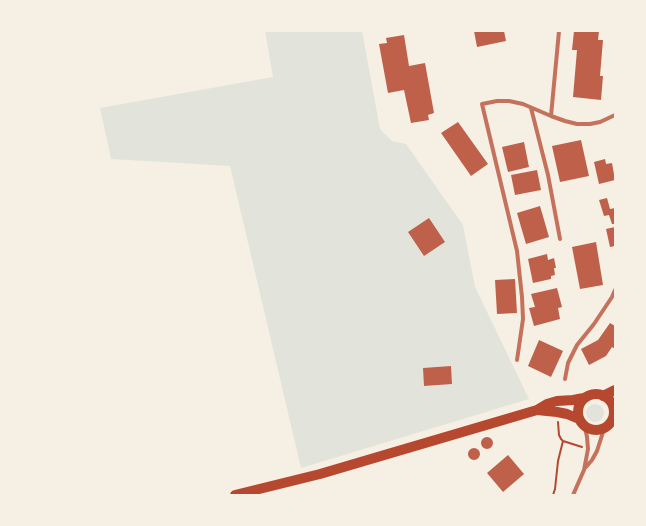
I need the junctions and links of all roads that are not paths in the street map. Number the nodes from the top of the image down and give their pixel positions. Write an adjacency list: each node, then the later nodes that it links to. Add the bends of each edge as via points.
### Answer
1 (559, 31): 4 (street)
2 (531, 108): 4 (street); 5 (street, via 548,175); 7 (street, via 509,101 482,104 517,251 523,319)
3 (615, 115): 4 (street, via 590,124 578,124)
4 (551, 116)
5 (560, 239)
6 (615, 290): 8 (street, via 594,324 577,345 568,363)
7 (517, 360)
8 (565, 379)
9 (615, 390): 10 (main road)
10 (603, 396): 11 (main road, via 592,394); 12 (main road, via 610,401)
11 (584, 398): 13 (main road, via 557,401); 14 (main road, via 578,408)
12 (614, 409): 15 (main road, via 611,421)
13 (537, 410): 14 (main road, via 568,414); 17 (main road, via 320,474)
14 (582, 423): 15 (main road, via 590,430); 16 (street, via 588,437)
15 (604, 429): 16 (street, via 597,451)
16 (584, 470): 18 (street)
17 (235, 495)
18 (573, 495)

